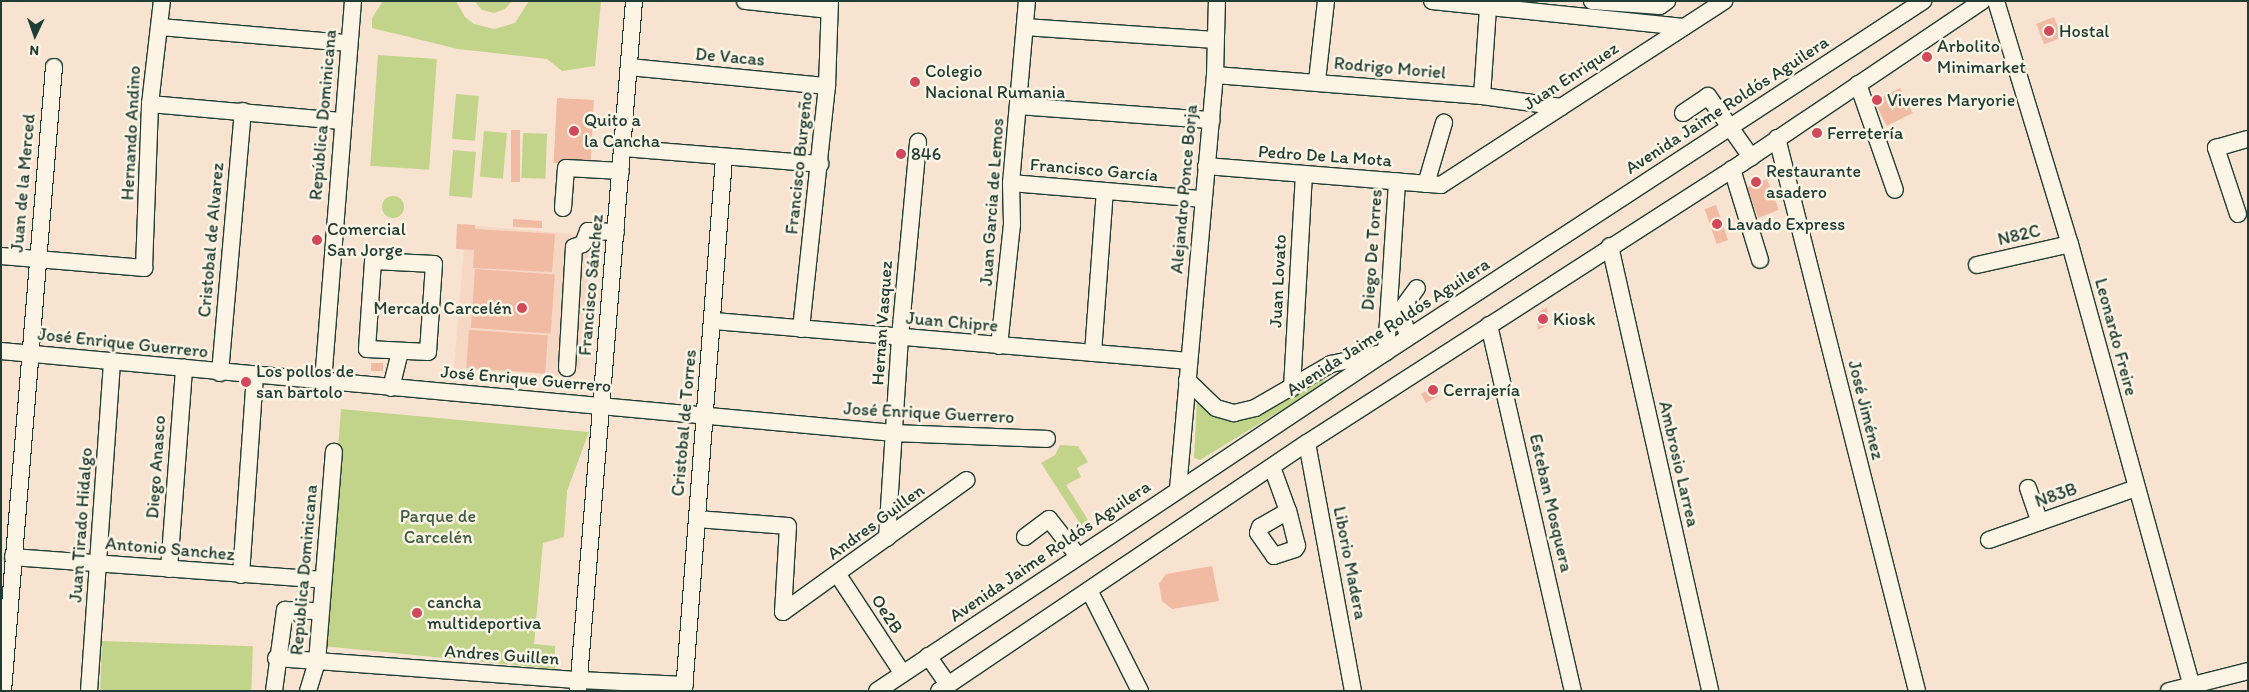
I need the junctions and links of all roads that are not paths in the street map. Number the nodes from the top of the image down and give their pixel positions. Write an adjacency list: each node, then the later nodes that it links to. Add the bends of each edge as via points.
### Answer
1 (162, 1): 17 (street, Hernando Andino)
2 (634, 1): 23 (street, Francisco Sánchez)
3 (745, 1): 15 (street)
4 (1027, 1): 18 (street, Juan Garcia de Lemos)
5 (1217, 1): 20 (street, Alejandro Ponce Borja)
6 (1326, 1): 25 (street)
7 (1432, 1): 16 (street)
8 (1592, 1): 9 (street, via 1660,6)
9 (1667, 1)
10 (1724, 1): 19 (street, Juan Enriquez)
11 (1923, 1): 37 (street, Avenida Jaime Roldós Aguilera)
12 (1982, 1): 26 (street)
13 (1996, 1): 58 (street, Leonardo Freire)
14 (355, 3): 21 (street, República Dominicana)
15 (829, 5): 27 (street, Francisco Burgeño)
16 (1488, 7): 19 (street); 28 (street)
17 (160, 27): 21 (street); 29 (street, Hernando Andino)
18 (1025, 27): 20 (street); 30 (street, Juan Garcia de Lemos)
19 (1684, 27): 31 (street, Juan Enriquez)
20 (1215, 40): 24 (street, Alejandro Ponce Borja)
21 (348, 43): 35 (street, República Dominicana)
22 (54, 67): 61 (street, Juan de la Merced)
23 (629, 67): 27 (street, De Vacas); 41 (street, Francisco Sánchez)
24 (1214, 75): 25 (street, Rodrigo Moriel); 34 (street, Alejandro Ponce Borja)
25 (1317, 81): 28 (street, Rodrigo Moriel)
26 (1858, 84): 38 (street); 52 (street)
27 (827, 86): 44 (street, Francisco Burgeño)
28 (1482, 96): 31 (street, Rodrigo Moriel)
29 (150, 104): 32 (street); 61 (street, Hernando Andino, via 144,268)
30 (1019, 106): 34 (street); 50 (street, Juan Garcia de Lemos)
31 (1561, 107): 51 (street, Juan Enriquez)
32 (242, 111): 35 (street); 80 (street, Cristobal de Alvarez)
33 (1683, 113): 37 (street, via 1708,96)
34 (1210, 120): 45 (street, Alejandro Ponce Borja)
35 (341, 121): 83 (street, República Dominicana)
36 (1444, 123): 51 (street)
37 (1731, 125): 42 (street); 69 (street, Avenida Jaime Roldós Aguilera)
38 (1777, 138): 42 (street); 130 (street, José Jiménez)
39 (2248, 139): 56 (street, via 2216,148)
40 (918, 142): 68 (street, Hernan Vasquez)
41 (622, 148): 43 (street); 47 (street, Francisco Sánchez)
42 (1751, 157): 46 (street)
43 (724, 158): 44 (street); 65 (street, Cristobal de Torres)
44 (820, 164): 67 (street, Francisco Burgeño)
45 (1206, 166): 48 (street, Pedro De La Mota); 54 (street, Alejandro Ponce Borja)
46 (1732, 169): 59 (street); 62 (street)
47 (620, 171): 55 (street, via 566,168); 57 (street, Francisco Sánchez)
48 (1304, 175): 49 (street, Pedro De La Mota); 85 (street, Juan Lovato)
49 (1397, 181): 51 (street, Pedro De La Mota); 73 (street, Diego De Torres)
50 (1011, 183): 53 (street, Francisco García); 70 (street, Juan Garcia de Lemos, via 1012,224)
51 (1434, 184)
52 (1895, 190)
53 (1105, 191): 54 (street, Francisco García); 74 (street)
54 (1203, 198): 76 (street, Alejandro Ponce Borja)
55 (563, 208)
56 (2238, 214)
57 (616, 232): 79 (street, via 588,231 583,244 574,247); 86 (street, Francisco Sánchez)
58 (2070, 244): 63 (street, N82C); 95 (street, Leonardo Freire)
59 (1610, 246): 66 (street); 129 (street, Ambrosio Larrea)
60 (1, 256): 61 (street)
61 (36, 259): 75 (street, Juan de la Merced)
62 (1760, 260)
63 (1977, 265)
64 (1418, 288): 69 (street, via 1401,310)
65 (713, 320): 67 (street, Juan Chipre); 87 (street, Cristobal de Torres)
66 (1489, 325): 90 (street); 128 (street, Esteban Mosquera)
67 (801, 329): 68 (street, Juan Chipre)
68 (900, 337): 70 (street, Juan Chipre); 88 (street, Hernan Vasquez)
69 (1408, 337): 73 (street, Avenida Jaime Roldós Aguilera)
70 (999, 346): 74 (street, Juan Chipre)
71 (1, 351): 75 (street, José Enrique Guerrero)
72 (400, 351): 72 (street, via 428,352 434,264 373,260 367,349); 84 (street)
73 (1386, 352): 85 (street, via 1331,364); 96 (street, Avenida Jaime Roldós Aguilera)
74 (1093, 353): 76 (street, Juan Chipre)
75 (29, 354): 77 (street, José Enrique Guerrero); 104 (street, Juan de la Merced)
76 (1188, 360): 82 (street, Alejandro Ponce Borja)
77 (112, 362): 78 (street, José Enrique Guerrero); 105 (street, Juan Tirado Hidalgo)
78 (184, 368): 80 (street, José Enrique Guerrero); 106 (street, Diego Anasco)
79 (567, 368)
80 (220, 373): 81 (street, José Enrique Guerrero)
81 (255, 375): 83 (street, José Enrique Guerrero); 107 (street)
82 (1187, 380): 85 (street, via 1216,408 1234,413 1255,408); 96 (street, Alejandro Ponce Borja)
83 (323, 382): 84 (street, José Enrique Guerrero)
84 (391, 388): 86 (street, José Enrique Guerrero)
85 (1292, 388)
86 (601, 406): 87 (street, José Enrique Guerrero); 118 (street, Francisco Sánchez)
87 (704, 416): 88 (street, José Enrique Guerrero); 98 (street, Cristobal de Torres)
88 (894, 433): 89 (street, José Enrique Guerrero); 101 (street, Hernan Vasquez)
89 (1047, 439)
90 (1307, 444): 92 (street); 127 (street, Liborio Madera)
91 (334, 452): 109 (street, República Dominicana)
92 (1272, 467): 97 (street); 110 (street)
93 (967, 480): 101 (street, Andres Guillen)
94 (2028, 488): 99 (street)
95 (2136, 488): 99 (street, N83B); 117 (street, Leonardo Freire)
96 (1178, 489): 103 (street, Avenida Jaime Roldós Aguilera)
97 (1288, 511)
98 (697, 519): 108 (street, Andres Guillen, via 788,526 783,612); 119 (street, Cristobal de Torres)
99 (2040, 522): 102 (street, N83B)
100 (1025, 537): 103 (street, via 1049,519)
101 (888, 538): 108 (street, Andres Guillen)
102 (1989, 540)
103 (1078, 556): 112 (street, Avenida Jaime Roldós Aguilera)
104 (13, 557): 105 (street, Antonio Sanchez); 121 (street, Juan de la Merced)
105 (98, 563): 106 (street, Antonio Sanchez); 122 (street, Juan Tirado Hidalgo)
106 (169, 569): 107 (street, Antonio Sanchez)
107 (241, 575): 109 (street, Antonio Sanchez)
108 (838, 575): 116 (street, Oe2B)
109 (323, 580): 111 (street, República Dominicana)
110 (1090, 592): 120 (street); 126 (street)
111 (321, 611): 113 (street, via 284,610); 114 (street, República Dominicana)
112 (928, 656): 116 (street, Avenida Jaime Roldós Aguilera); 120 (street)
113 (276, 658): 114 (street, Andres Guillen); 123 (street)
114 (317, 662): 118 (street, Andres Guillen); 124 (street, República Dominicana)
115 (2248, 671): 117 (street)
116 (903, 674): 125 (street, Avenida Jaime Roldós Aguilera)
117 (2191, 684): 131 (street)
118 (579, 686): 119 (street, Andres Guillen)
119 (685, 688)
120 (944, 688)
121 (3, 691)
122 (89, 691)
123 (274, 691)
124 (308, 691)
125 (877, 691)
126 (1140, 691)
127 (1353, 691)
128 (1573, 691)
129 (1710, 691)
130 (1918, 691)
131 (2169, 691)

